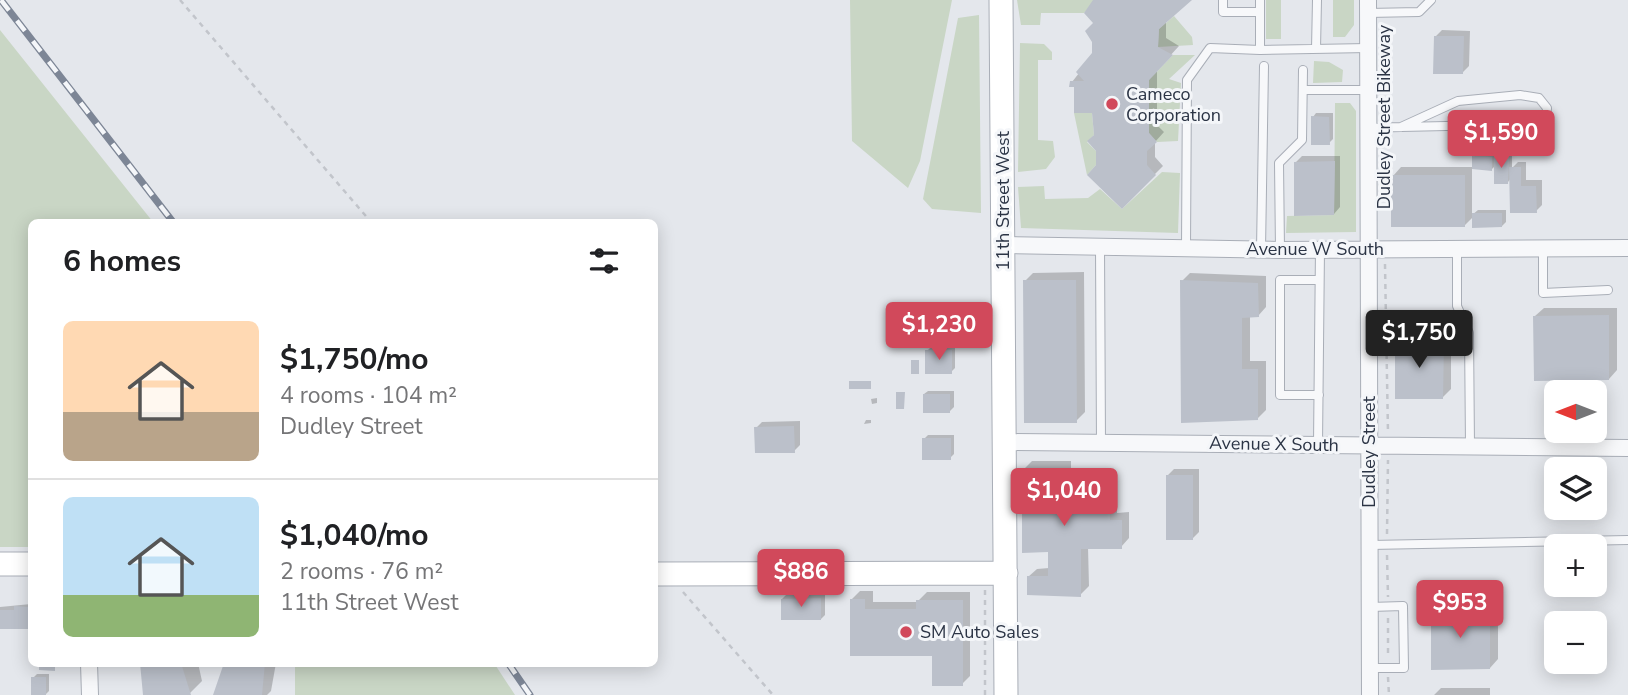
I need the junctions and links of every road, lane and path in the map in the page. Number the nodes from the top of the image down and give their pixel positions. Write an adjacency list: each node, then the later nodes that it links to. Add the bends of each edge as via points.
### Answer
1 (180, 0): 18 (path)
2 (1001, 0): 19 (main road, 11th Street West)
3 (1223, 0): 8 (lane, via 1223,12)
4 (1260, 0): 8 (lane)
5 (1317, 0): 10 (lane)
6 (1431, 0): 7 (lane, via 1419,12)
7 (1368, 6): 9 (street, Dudley Street)
8 (1260, 12): 11 (lane)
9 (1368, 48): 10 (lane); 15 (street, Dudley Street)
10 (1317, 49): 11 (lane)
11 (1260, 50): 21 (lane, via 1210,48 1187,80)
12 (1264, 66): 24 (lane)
13 (1303, 70): 14 (lane)
14 (1303, 90): 15 (lane); 29 (lane, via 1302,140 1279,163)
15 (1368, 90): 17 (street, Dudley Street)
16 (1401, 127): 16 (lane, via 1534,124 1546,118 1547,108 1539,98 1520,95 1458,101); 17 (lane)
17 (1368, 128): 26 (street, Dudley Street)
18 (368, 219)
19 (1003, 245): 20 (street, Avenue W South); 33 (main road, 11th Street West)
20 (1100, 246): 21 (street, Avenue W South); 34 (lane)
21 (1186, 247): 24 (street, Avenue W South)
22 (1543, 248): 23 (street, Avenue W South); 28 (street, Avenue W South); 31 (lane, via 1543,293)
23 (1628, 248)
24 (1261, 249): 29 (street, Avenue W South)
25 (1320, 249): 26 (street, Avenue W South); 29 (street, Avenue W South); 30 (lane)
26 (1368, 249): 27 (street, Avenue W South); 36 (street, Dudley Street)
27 (1385, 249): 28 (street, Avenue W South); 37 (path)
28 (1457, 249): 38 (lane, via 1457,306 1469,333)
29 (1280, 250)
30 (1319, 280): 32 (lane); 32 (lane, via 1280,280 1280,395)
31 (1608, 290)
32 (1319, 395): 35 (lane)
33 (1004, 442): 34 (street, Avenue X South); 45 (main road, 11th Street West)
34 (1101, 443): 35 (street, Avenue X South)
35 (1318, 444): 36 (street, Avenue X South)
36 (1370, 446): 37 (street, Avenue X South); 42 (street, Dudley Street)
37 (1388, 446): 38 (street, Avenue X South); 41 (path)
38 (1470, 447): 39 (street, Avenue X South)
39 (1628, 448)
40 (1628, 540): 41 (lane)
41 (1387, 544): 42 (lane); 48 (path)
42 (1370, 545): 47 (street, Dudley Street)
43 (0, 564): 44 (main road)
44 (28, 564)
45 (995, 573): 46 (main road); 54 (path); 55 (main road, 11th Street West)
46 (661, 574): 53 (path)
47 (1370, 607): 48 (lane); 50 (street, Dudley Street)
48 (1388, 607): 51 (path); 51 (lane, via 1403,606 1404,668)
49 (89, 667): 52 (street)
50 (1370, 668): 51 (lane); 56 (street, Dudley Street)
51 (1388, 668): 57 (path)
52 (90, 695)
53 (773, 695)
54 (985, 695)
55 (1006, 695)
56 (1370, 695)
57 (1389, 695)

